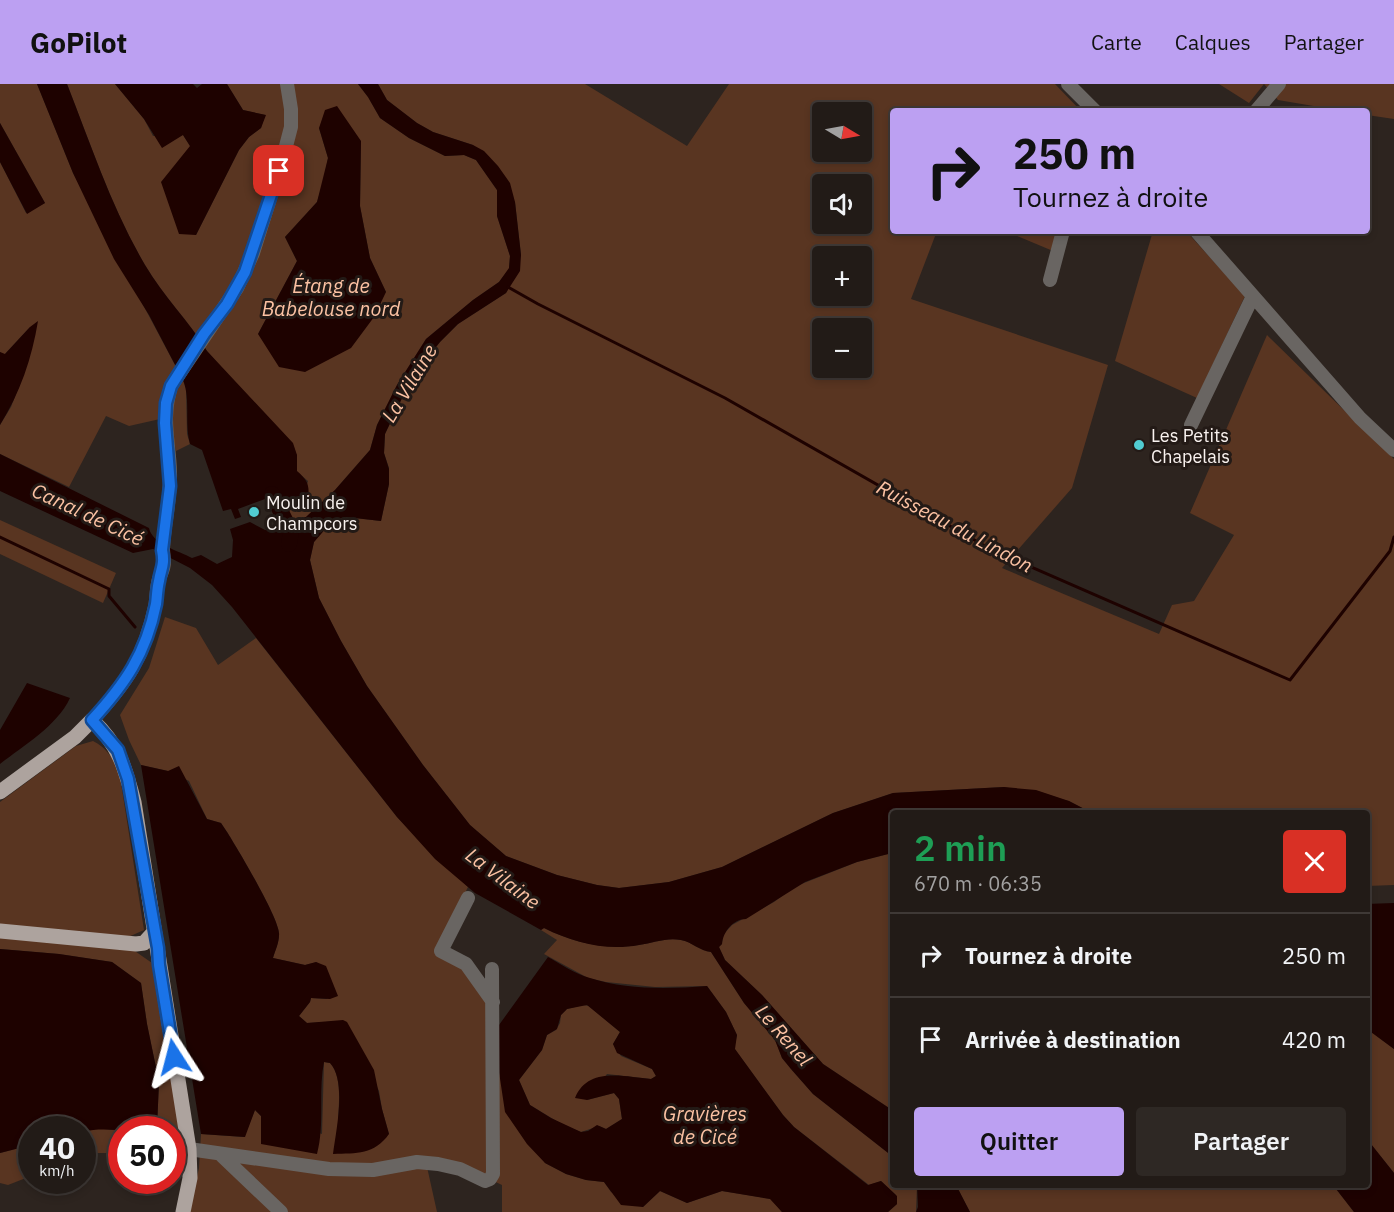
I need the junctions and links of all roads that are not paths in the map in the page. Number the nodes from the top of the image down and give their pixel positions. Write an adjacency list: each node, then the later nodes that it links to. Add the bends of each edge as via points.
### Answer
1 (287, 84): 12 (street, via 291,127 253,253 227,304 171,386 166,403 170,470 162,550 165,561 149,630 123,685)
2 (1068, 84): 4 (street)
3 (1279, 84): 5 (street)
4 (1092, 108)
5 (1259, 108)
6 (1062, 234): 8 (street)
7 (1202, 234): 9 (street)
8 (1050, 280)
9 (1253, 296): 10 (street); 11 (street, via 1360,418)
10 (1191, 425)
11 (1394, 450)
12 (92, 720): 13 (main road); 16 (main road, via 118,750 128,779)
13 (0, 792)
14 (468, 898): 20 (street, via 441,951 466,964)
15 (0, 931): 17 (main road)
16 (154, 932): 17 (main road, via 144,943); 18 (main road)
17 (136, 944): 18 (main road)
18 (159, 965): 21 (main road)
19 (492, 969): 20 (street)
20 (493, 1002): 22 (street, via 490,1179 485,1181 460,1169 417,1162 373,1170 329,1169)
21 (189, 1149): 22 (street); 23 (main road, via 190,1178)
22 (221, 1155): 24 (street)
23 (183, 1212)
24 (281, 1212)

